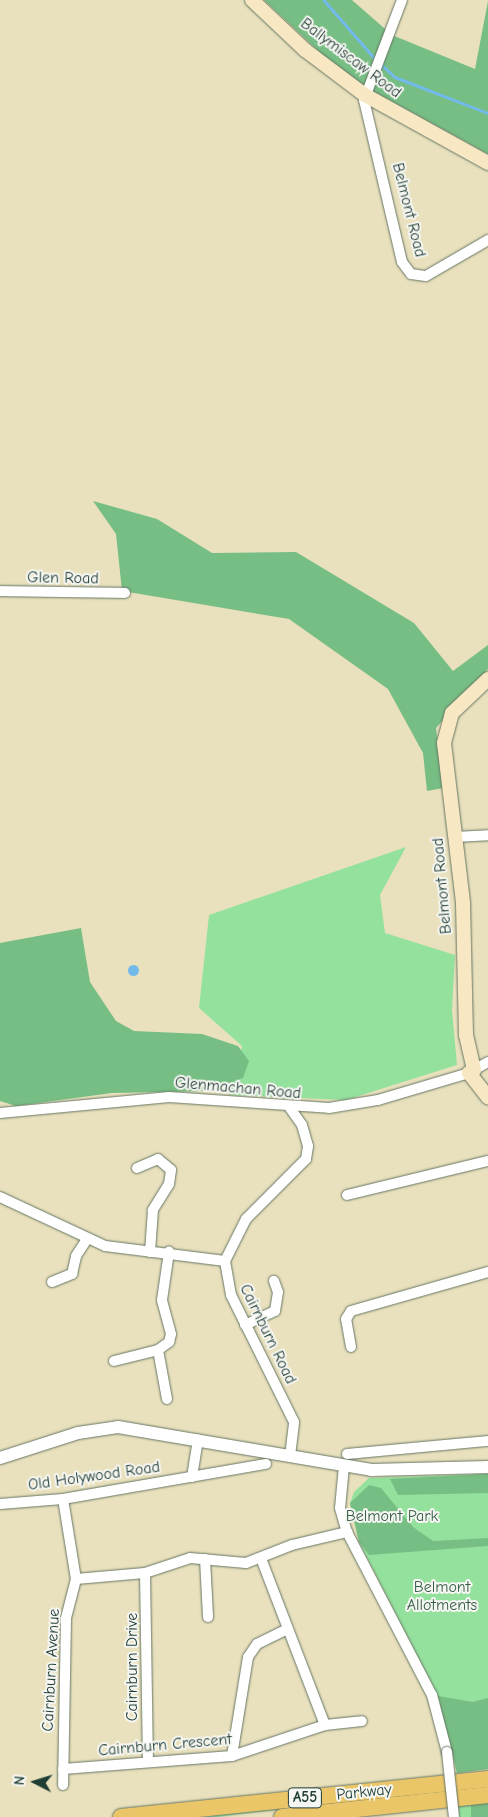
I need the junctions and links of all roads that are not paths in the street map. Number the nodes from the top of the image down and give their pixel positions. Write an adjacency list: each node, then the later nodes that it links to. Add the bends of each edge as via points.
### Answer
1 (252, 0): 3 (main road, Ballymiscaw Road)
2 (402, 0): 3 (street, via 392,35)
3 (367, 92): 4 (main road, Ballymiscaw Road); 5 (street, Belmont Road, via 406,269 417,276 436,273)
4 (488, 163)
5 (488, 240)
6 (0, 591): 7 (street, Glen Road)
7 (125, 593)
8 (488, 679): 10 (main road, Belmont Road, via 452,713 444,729)
9 (488, 835): 10 (street)
10 (455, 836): 12 (main road, Belmont Road, via 463,903 466,1035)
11 (488, 1062): 12 (street, Glenmachan Road)
12 (472, 1071): 13 (main road, Belmont Road); 14 (street, Glenmachan Road, via 378,1100 329,1108)
13 (488, 1097)
14 (290, 1108): 15 (street, Glenmachan Road, via 169,1096); 23 (street, via 302,1125 308,1146 306,1159 246,1218)
15 (0, 1113)
16 (488, 1160): 18 (street)
17 (137, 1168): 21 (street, via 158,1159 171,1170 169,1184 153,1210)
18 (347, 1195)
19 (0, 1196): 20 (street)
20 (87, 1239): 21 (street, via 127,1251); 26 (street, via 72,1274)
21 (150, 1252): 22 (street)
22 (169, 1252): 23 (street); 29 (street, via 162,1300 170,1342)
23 (225, 1261): 27 (street, Cairnburn Road, via 226,1279)
24 (488, 1272): 28 (street, via 350,1311 346,1319)
25 (274, 1281): 27 (street, via 278,1292 275,1311)
26 (52, 1282)
27 (245, 1326): 36 (street, Cairnburn Road, via 294,1422)
28 (351, 1347)
29 (158, 1350): 30 (street); 31 (street)
30 (114, 1362)
31 (166, 1399)
32 (198, 1439): 35 (street, Old Holywood Road, via 118,1427 78,1432); 36 (street, Old Holywood Road); 41 (street)
33 (488, 1441): 34 (street, Old Holywood Road)
34 (372, 1452): 37 (street, Old Holywood Road); 40 (street)
35 (1, 1456)
36 (290, 1456): 37 (street, Old Holywood Road)
37 (345, 1460): 40 (street, Old Holywood Road); 44 (street, via 340,1508)
38 (266, 1464): 41 (street, Old Holywood Road)
39 (488, 1467): 40 (street, Old Holywood Road)
40 (371, 1470)
41 (192, 1478): 42 (street, Old Holywood Road)
42 (63, 1499): 43 (street, Old Holywood Road); 48 (street, Cairnburn Avenue)
43 (0, 1504)
44 (347, 1532): 45 (street, via 292,1545); 61 (street, bridge, via 428,1687 447,1752)
45 (261, 1558): 46 (street, via 246,1563); 50 (street)
46 (205, 1559): 47 (street, via 190,1558); 49 (street)
47 (145, 1572): 48 (street); 54 (street, Cairnburn Drive)
48 (76, 1579): 55 (street, Cairnburn Avenue, via 66,1618)
49 (208, 1617)
50 (288, 1628): 52 (street); 53 (street, via 257,1644 248,1657)
51 (362, 1721): 52 (street, Cairnburn Crescent)
52 (325, 1725): 53 (street, Cairnburn Crescent)
53 (232, 1756): 54 (street, Cairnburn Crescent)
54 (148, 1762): 55 (street, Cairnburn Crescent)
55 (63, 1769): 57 (street, Cairnburn Avenue)
56 (488, 1779): 59 (highway, Parkway / A55)
57 (63, 1785)
58 (488, 1795): 60 (highway, Parkway / A55)
59 (121, 1817)
60 (282, 1817)
61 (454, 1817)

